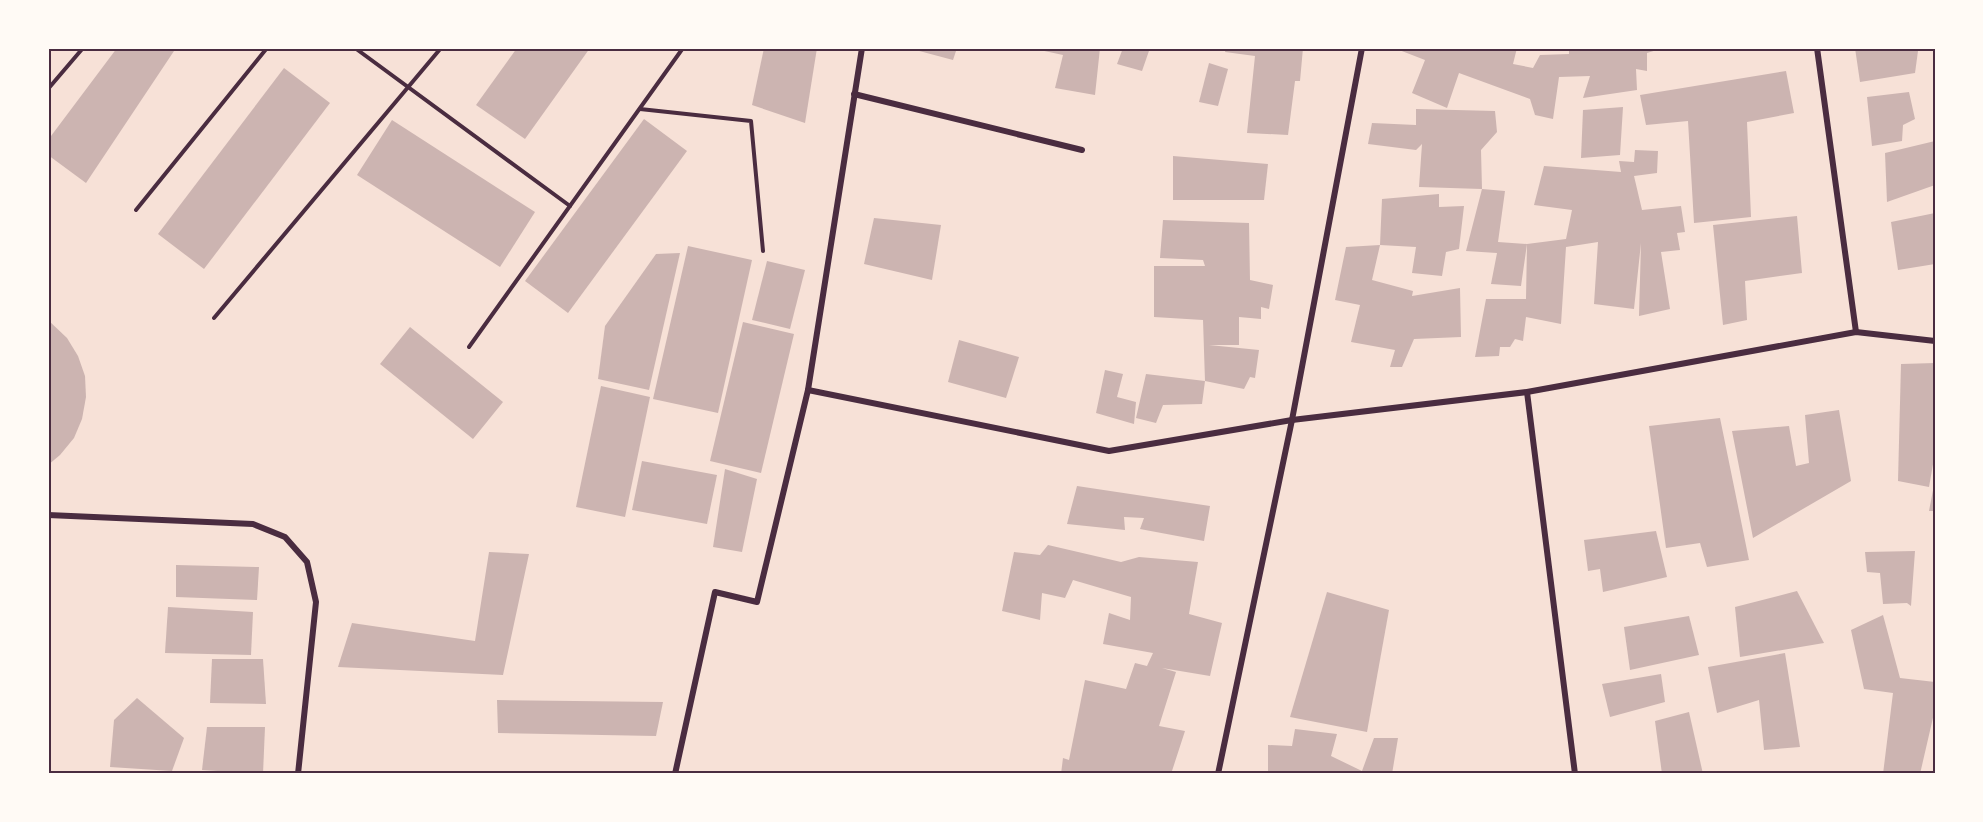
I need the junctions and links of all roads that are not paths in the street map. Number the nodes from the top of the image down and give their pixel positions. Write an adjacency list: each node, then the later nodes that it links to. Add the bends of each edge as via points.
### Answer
1 (862, 48): 4 (street)
2 (1362, 48): 10 (street)
3 (1817, 48): 6 (street)
4 (854, 94): 5 (street); 8 (street)
5 (1082, 150)
6 (1856, 332): 7 (street); 9 (street)
7 (1935, 341)
8 (808, 390): 10 (street, via 1109,452); 13 (street, via 757,602 715,592)
9 (1527, 392): 10 (street); 15 (street)
10 (1292, 420): 14 (street)
11 (48, 515): 12 (street, via 253,524 285,537 307,562 316,602)
12 (297, 774)
13 (675, 774)
14 (1218, 774)
15 (1575, 774)

